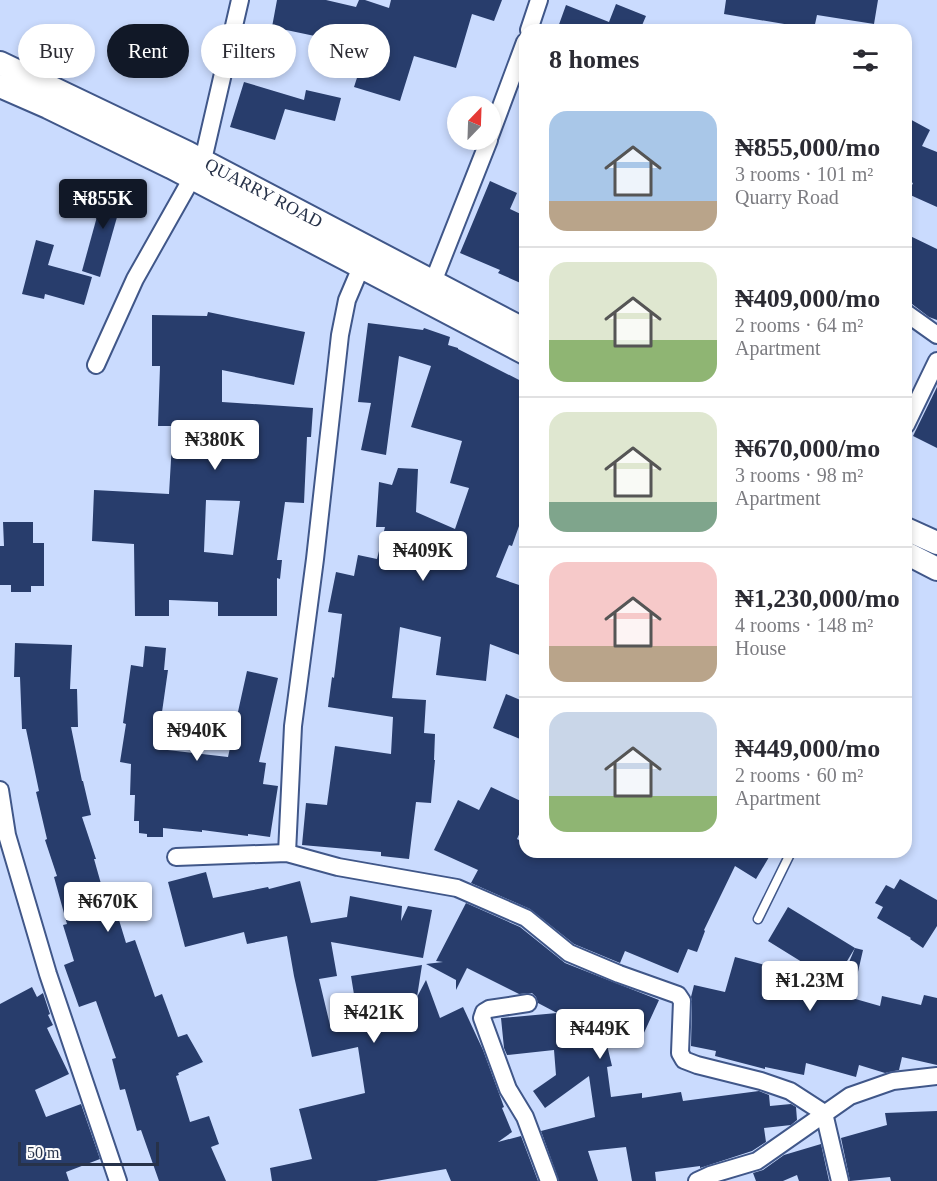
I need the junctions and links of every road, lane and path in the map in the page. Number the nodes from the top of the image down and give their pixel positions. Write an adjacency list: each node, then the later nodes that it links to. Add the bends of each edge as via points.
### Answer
1 (240, 0): 9 (street)
2 (539, 0): 3 (street)
3 (531, 24)
4 (519, 58): 7 (street)
5 (0, 63): 9 (main road, QUARRY ROAD)
6 (0, 86): 9 (main road, QUARRY ROAD)
7 (501, 108)
8 (485, 150): 11 (street)
9 (198, 169): 10 (main road, QUARRY ROAD); 11 (main road, QUARRY ROAD); 17 (street, via 135,279)
10 (361, 267): 15 (main road, QUARRY ROAD); 24 (street, via 347,300 340,335 294,726)
11 (433, 282): 13 (main road, QUARRY ROAD)
12 (912, 317): 14 (street)
13 (519, 327)
14 (937, 335)
15 (519, 350)
16 (937, 362): 18 (street)
17 (96, 365)
18 (912, 413)
19 (912, 532): 20 (main road)
20 (937, 543)
21 (912, 556): 22 (main road)
22 (937, 569)
23 (0, 790): 31 (street, via 7,835)
24 (287, 853): 25 (street); 30 (street, via 338,867 457,888 526,918 568,953 678,995 682,1001 680,1053 684,1060 790,1090)
25 (176, 857)
26 (788, 858): 27 (lane)
27 (758, 919)
28 (528, 1003): 32 (street, via 489,1009 482,1018)
29 (937, 1076): 30 (street, via 893,1081 850,1096)
30 (824, 1113): 33 (street, via 757,1161); 34 (street)
31 (114, 1180)
32 (549, 1181)
33 (697, 1181)
34 (840, 1181)

